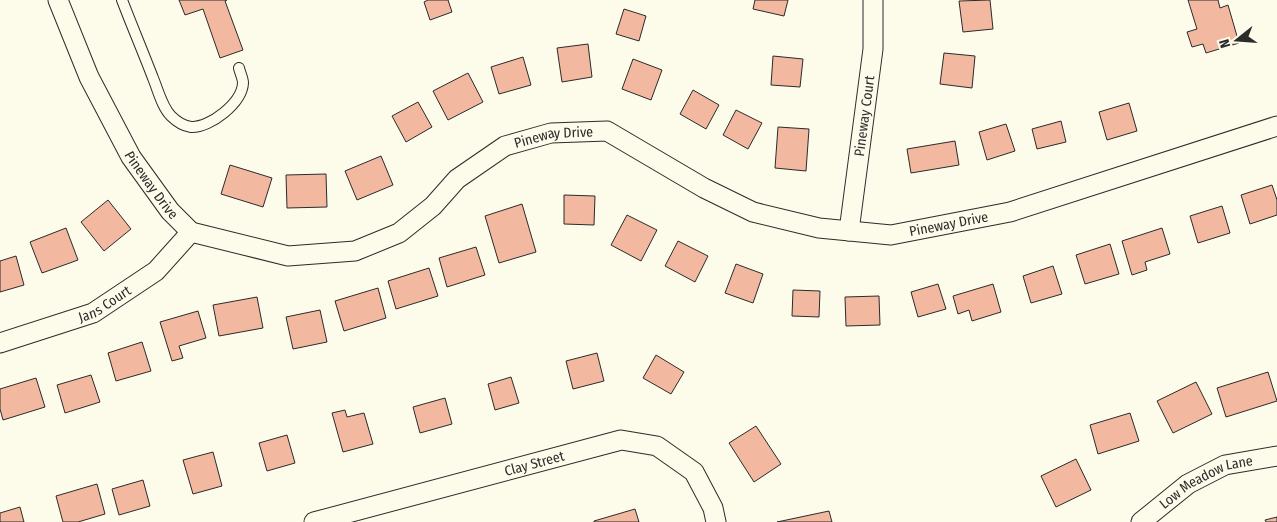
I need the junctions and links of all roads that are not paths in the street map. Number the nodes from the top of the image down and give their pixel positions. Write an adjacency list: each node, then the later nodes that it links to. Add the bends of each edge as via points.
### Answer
1 (58, 0): 7 (street, Pineway Drive, via 89,77 131,158 170,211)
2 (122, 0): 4 (lane, via 160,95 170,115 179,122 194,127 222,115 240,93 243,82)
3 (873, 0): 6 (street, Pineway Court, via 873,49)
4 (239, 68)
5 (1277, 126): 6 (street, Pineway Drive, via 1010,212 891,235)
6 (849, 230): 7 (street, Pineway Drive, via 819,228 753,212 704,188 607,131 551,133 505,146 457,179 433,206 398,233 355,252 288,256)
7 (191, 232): 8 (street, Jans Court, via 156,271 93,313)
8 (0, 343)
9 (1277, 456): 12 (street, Low Meadow Lane, via 1225,464 1188,484)
10 (314, 522): 11 (street, Clay Street, via 621,440 657,446 694,472 713,508)
11 (716, 522)
12 (1141, 522)

